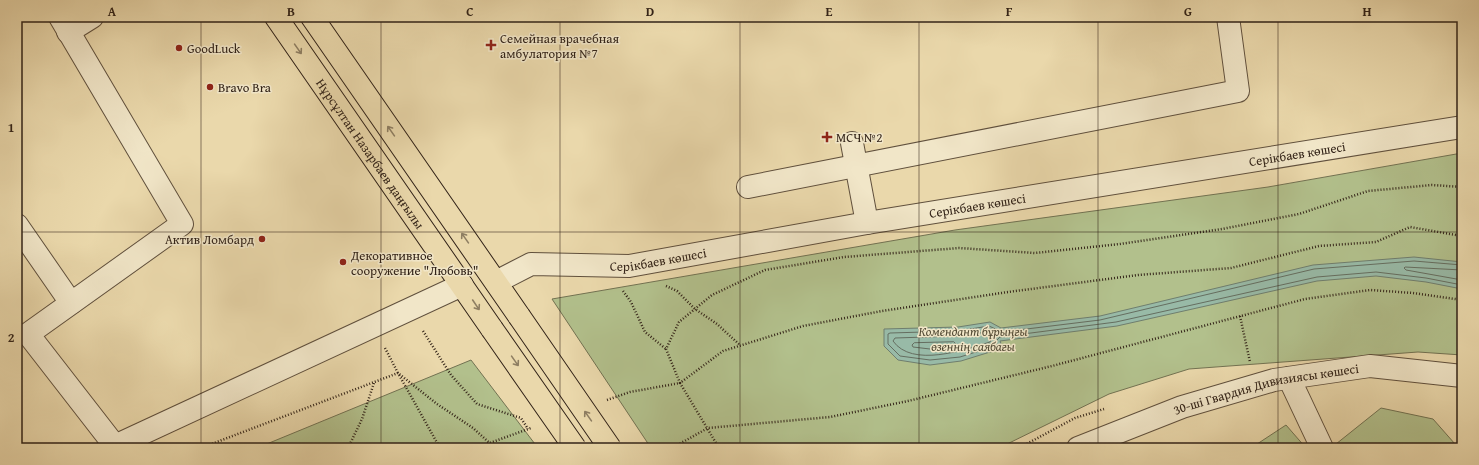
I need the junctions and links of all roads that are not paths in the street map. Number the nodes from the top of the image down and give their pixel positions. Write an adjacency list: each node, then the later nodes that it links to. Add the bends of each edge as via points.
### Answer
1 (92, 17): 5 (street)
2 (276, 17): 13 (main road, Нұрсұлтан Назарбаев даңғылы, one-way to 13)
3 (312, 17): 12 (main road, one-way to 3)
4 (1228, 17): 8 (street, via 1238,91)
5 (64, 25): 14 (street, via 182,224)
6 (1462, 127): 10 (street, Серікбаев көшесі)
7 (852, 143): 8 (street)
8 (857, 166): 9 (street); 10 (street)
9 (748, 187)
10 (868, 223): 12 (street, Серікбаев көшесі, via 629,266 531,264)
11 (17, 225): 14 (street)
12 (496, 282): 20 (main road, one-way to 12, bridge)
13 (462, 285): 18 (street); 19 (main road, Нұрсұлтан Назарбаев даңғылы, one-way to 19, bridge)
14 (72, 303): 15 (street)
15 (21, 335): 18 (street)
16 (1462, 376): 17 (street, 30-ші Гвардия Дивизиясы көшесі, via 1370,366)
17 (1290, 378): 21 (street, 30-ші Гвардия Дивизиясы көшесі, via 1274,380 1182,407); 22 (street)
18 (113, 447)
19 (575, 448)
20 (610, 448)
21 (1078, 448)
22 (1322, 448)

